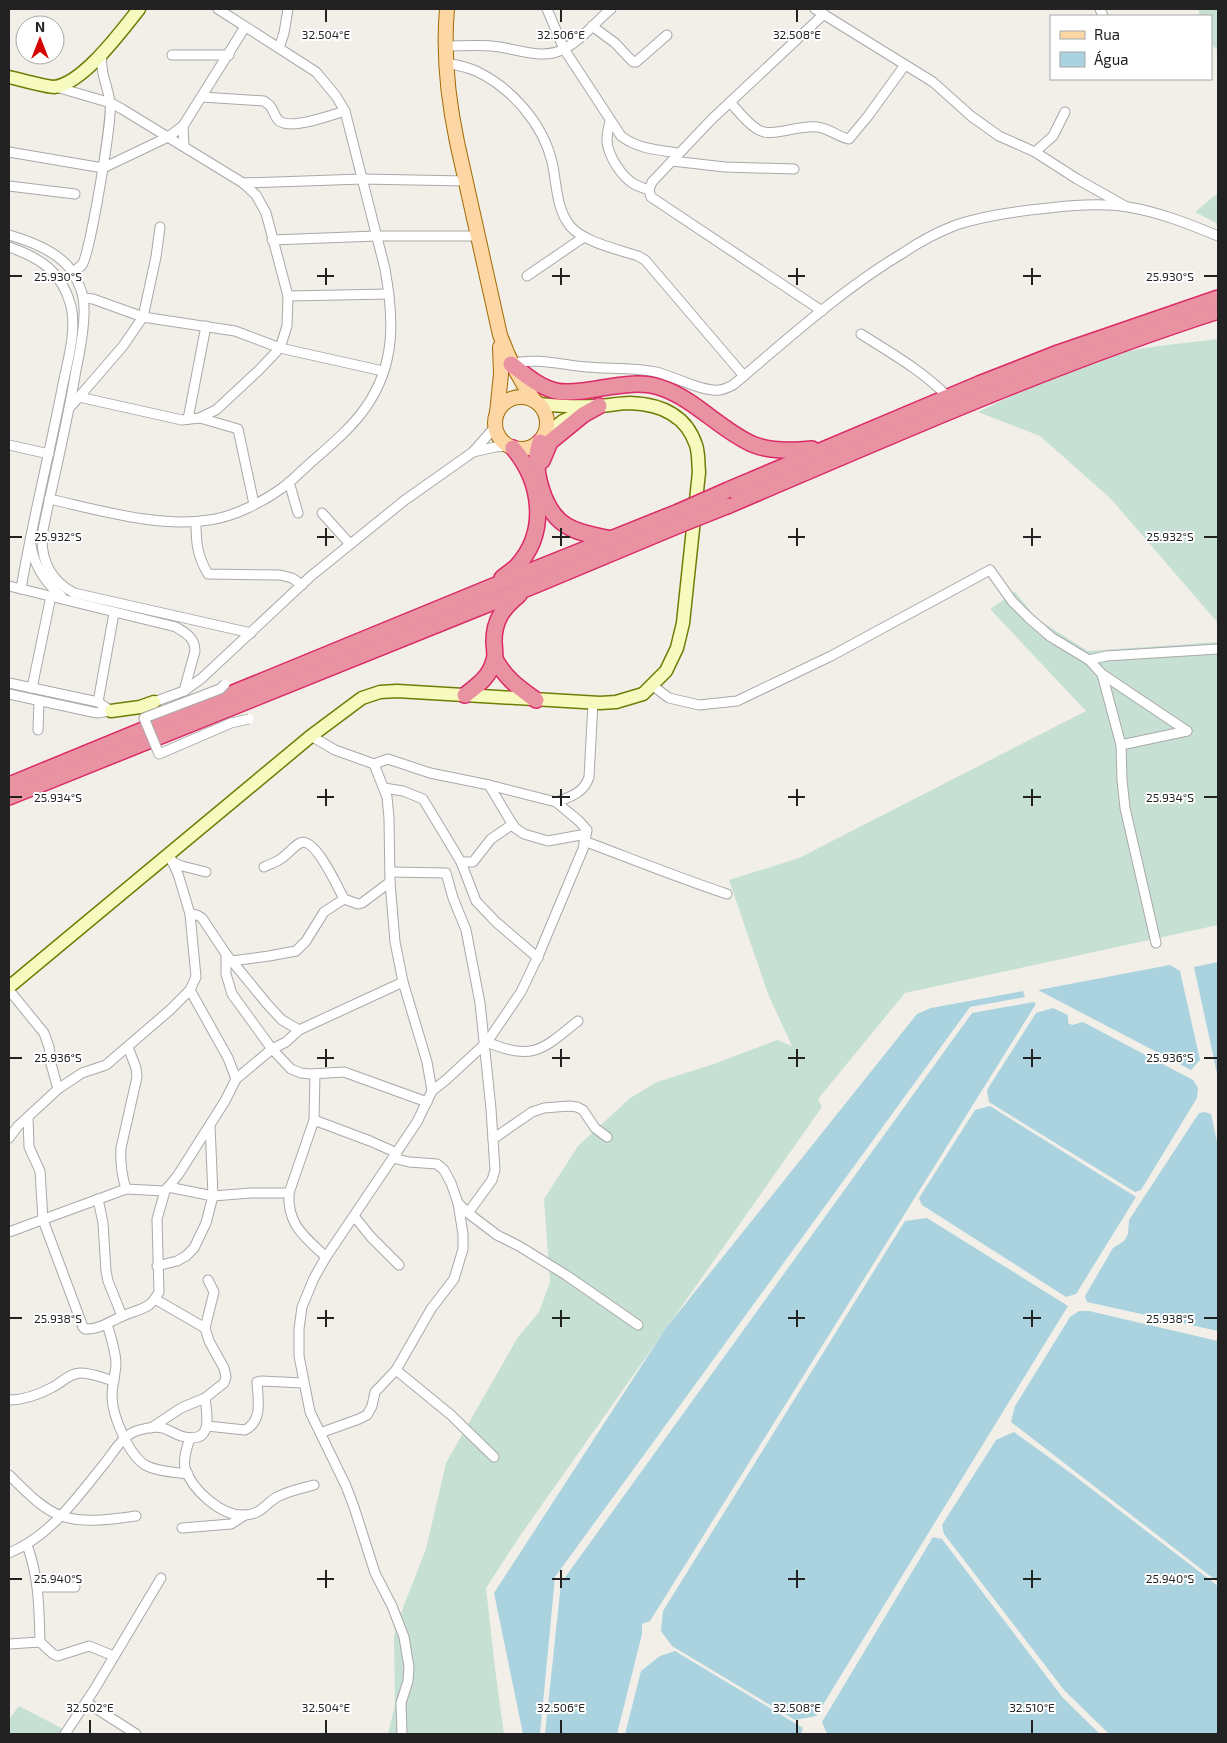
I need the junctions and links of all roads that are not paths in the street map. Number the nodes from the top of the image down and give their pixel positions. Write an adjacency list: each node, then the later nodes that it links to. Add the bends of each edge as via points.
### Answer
1 (139, 9): 14 (main road)
2 (218, 9): 9 (street)
3 (288, 9): 12 (street)
4 (447, 9): 11 (main road)
5 (547, 9): 13 (street)
6 (610, 9): 8 (street)
7 (819, 11): 18 (street); 22 (street)
8 (592, 26): 10 (street, via 633,62); 13 (street)
9 (245, 27): 12 (street); 16 (street)
10 (667, 35)
11 (445, 46): 13 (street, via 490,46 539,54); 17 (main road)
12 (278, 48): 24 (street, via 316,72)
13 (564, 49): 26 (street)
14 (102, 53): 20 (main road, via 68,82); 23 (street, via 102,75)
15 (172, 55): 16 (street)
16 (229, 55): 21 (street)
17 (447, 63): 37 (main road, via 451,112); 47 (street, via 476,71 496,83 525,110 548,147 563,215 572,228)
18 (906, 65): 22 (street, via 849,139 817,127 803,126 764,133); 31 (street, via 933,82 999,136)
19 (9, 77): 20 (main road)
20 (54, 87): 23 (street)
21 (202, 97): 24 (street, via 264,101 282,123 298,123); 27 (street)
22 (730, 102): 32 (street)
23 (111, 103): 28 (street); 34 (street)
24 (346, 111): 36 (street)
25 (1065, 112): 31 (street, via 1053,136)
26 (610, 122): 32 (street, via 631,143); 40 (street, via 607,143 612,156 623,175)
27 (183, 126): 28 (street); 29 (street)
28 (168, 137): 29 (street); 34 (street)
29 (184, 146): 38 (street)
30 (9, 152): 34 (street)
31 (1035, 152): 42 (street)
32 (679, 153): 33 (street)
33 (672, 161): 35 (street, via 725,167); 40 (street, via 652,182)
34 (103, 168): 51 (street, via 85,257)
35 (794, 169)
36 (362, 179): 37 (street); 38 (street); 45 (street)
37 (466, 181): 46 (main road)
38 (243, 183): 49 (street, via 256,195 266,213)
39 (9, 186): 41 (street)
40 (649, 190): 57 (street, via 651,197)
41 (74, 194)
42 (1127, 207): 48 (street); 57 (street, via 1033,209 989,216 955,226 920,242 878,268)
43 (160, 227): 59 (street)
44 (9, 235): 51 (street, via 52,252)
45 (376, 236): 46 (street); 49 (street); 53 (street)
46 (478, 236): 63 (main road)
47 (584, 236): 52 (street); 65 (street, via 645,260)
48 (1218, 236)
49 (272, 240): 54 (street)
50 (9, 247): 79 (street, via 43,262 58,277 71,308 73,324 69,352)
51 (73, 272): 55 (street)
52 (527, 276)
53 (389, 294): 54 (street); 64 (street, via 391,337)
54 (288, 296): 62 (street, via 287,326)
55 (84, 298): 59 (street); 70 (street, via 83,326)
56 (1218, 298): 67 (highway, via 1090,341)
57 (822, 311): 65 (street)
58 (1218, 312): 86 (highway, bridge, via 1069,362 727,506)
59 (143, 317): 60 (street); 66 (street)
60 (206, 326): 62 (street, via 235,331); 72 (street)
61 (861, 334): 67 (street, via 934,383)
62 (280, 348): 64 (street); 71 (street, via 216,410)
63 (506, 369): 65 (street, via 524,362 641,370 703,389 719,390); 68 (main road, via 518,378); 73 (main road); 76 (highway, via 557,391 644,384 661,388 687,399 753,444 790,451)
64 (383, 371): 80 (street, via 366,408 345,432)
65 (744, 376)
66 (79, 397): 70 (street); 72 (street)
67 (948, 397): 76 (highway)
68 (536, 402): 69 (main road, via 564,407); 73 (main road, via 514,398 503,405); 74 (main road, via 546,415 547,430)
69 (599, 406): 74 (main road, via 563,421); 81 (highway, via 550,442 541,464); 106 (main road, via 631,403 668,411 680,419 697,447 699,472 682,629 673,659)
70 (70, 407): 82 (street)
71 (199, 418): 72 (street); 83 (street, via 238,429)
72 (188, 419)
73 (496, 421): 77 (main road, via 498,436); 78 (street)
74 (542, 439): 77 (main road, via 527,448); 81 (highway, via 536,458)
75 (9, 445): 79 (street)
76 (831, 446): 86 (highway, bridge, via 728,490)
77 (511, 447): 78 (street); 94 (highway, via 522,459 536,494 537,524 524,557)
78 (473, 452): 90 (street)
79 (49, 454): 88 (street)
80 (289, 482): 83 (street); 84 (street)
81 (540, 486): 89 (highway, via 544,499 565,525 576,531)
82 (50, 499): 87 (street, via 163,522); 99 (street, via 42,549 50,572 66,589)
83 (254, 504): 87 (street, via 232,515)
84 (298, 513)
85 (322, 513): 90 (street)
86 (678, 518): 89 (highway); 91 (highway)
87 (196, 522): 92 (street, via 196,546 208,574 280,575)
88 (30, 538): 95 (street); 97 (street, via 40,571 49,586)
89 (612, 539): 94 (highway)
90 (350, 544): 92 (street)
91 (538, 584): 101 (highway, via 509,603 498,618 494,638); 125 (highway)
92 (302, 585): 99 (street)
93 (9, 586): 95 (street)
94 (491, 586): 122 (highway)
95 (21, 589): 96 (street)
96 (51, 596): 97 (street); 107 (street)
97 (63, 598): 98 (street)
98 (114, 613): 108 (street, via 176,628 193,640 195,651); 113 (street)
99 (251, 633): 108 (street)
100 (1218, 650): 102 (street, via 1106,656)
101 (495, 660): 110 (highway, via 486,678); 111 (highway, via 502,673)
102 (1089, 660): 103 (street); 106 (street, via 1051,637 1029,618 990,570 831,656 737,701 699,705 669,698)
103 (1102, 674): 120 (street); 120 (street, via 1187,731)
104 (9, 683): 107 (street)
105 (225, 684): 117 (street, bridge, via 220,689 144,718 159,754 231,723)
106 (653, 686): 115 (main road, via 629,700)
107 (32, 688): 113 (street)
108 (184, 691): 114 (street)
109 (9, 694): 112 (street)
110 (464, 695): 111 (main road); 119 (main road, via 397,691 370,694)
111 (536, 700): 115 (main road)
112 (39, 701): 116 (street, via 97,713); 118 (street)
113 (98, 702): 116 (street)
114 (154, 702): 116 (main road)
115 (593, 703): 126 (street, via 587,783 578,793)
116 (111, 711)
117 (249, 719)
118 (38, 730)
119 (311, 736): 121 (street, via 335,750); 129 (main road)
120 (1121, 745): 138 (street, via 1125,808)
121 (374, 764): 123 (street, via 388,759 430,773); 124 (street)
122 (9, 785)
123 (489, 785): 126 (street); 127 (street)
124 (384, 788): 130 (street, via 423,799); 133 (street, via 390,818)
125 (9, 797)
126 (556, 802): 128 (street, via 587,830)
127 (513, 824): 128 (street, via 524,834 548,841); 130 (street, via 491,839 473,862)
128 (585, 838): 135 (street, via 674,876); 140 (street)
129 (170, 858): 132 (street, via 182,866); 137 (street); 142 (main road)
130 (461, 862): 140 (street, via 476,901)
131 (264, 867): 136 (street, via 305,842 317,851)
132 (206, 872)
133 (390, 872): 134 (street); 146 (street, via 447,874 466,930)
134 (390, 882): 136 (street, via 362,903); 141 (street, via 395,942)
135 (727, 894)
136 (344, 899): 139 (street, via 324,912 296,951)
137 (190, 914): 139 (street, via 202,918); 143 (street, via 196,977)
138 (1156, 943)
139 (229, 957): 145 (street, via 272,1010); 148 (street, via 226,974 232,994)
140 (538, 958): 146 (street, via 521,992)
141 (403, 982): 145 (street); 152 (street)
142 (9, 988): 151 (street, via 44,1033)
143 (190, 990): 147 (street); 150 (street, via 228,1058)
144 (578, 1021): 146 (street, via 550,1044 537,1050 521,1053)
145 (299, 1030): 148 (street)
146 (485, 1043): 152 (street); 159 (street)
147 (128, 1047): 151 (street, via 106,1065 82,1073); 161 (street, via 137,1077 120,1158)
148 (272, 1050): 149 (street, via 291,1069); 150 (street)
149 (315, 1074): 153 (street, via 344,1072); 155 (street)
150 (236, 1079): 156 (street)
151 (58, 1089): 154 (street)
152 (432, 1090): 153 (street)
153 (427, 1102): 160 (street)
154 (28, 1117): 158 (street); 169 (street, via 29,1147 40,1171)
155 (314, 1120): 160 (street, via 370,1141); 163 (street)
156 (210, 1125): 162 (street); 164 (street)
157 (606, 1137): 159 (street, via 594,1128 583,1110 569,1106 532,1112)
158 (9, 1138)
159 (493, 1139): 167 (street, via 494,1175)
160 (395, 1156): 166 (street, via 409,1162 437,1164 452,1183); 168 (street)
161 (126, 1189): 162 (street); 165 (street)
162 (166, 1189): 164 (street); 173 (street, via 157,1219)
163 (289, 1193): 164 (street); 171 (street, via 290,1212 295,1224)
164 (213, 1196): 173 (street, via 206,1223 194,1248 178,1261)
165 (98, 1199): 169 (street); 176 (street, via 108,1281)
166 (458, 1202): 167 (street); 180 (street, via 463,1249 459,1267)
167 (468, 1213): 178 (street)
168 (354, 1216): 171 (street); 172 (street)
169 (43, 1220): 170 (street); 177 (street, via 83,1327 90,1329)
170 (9, 1232)
171 (326, 1257): 182 (street, via 302,1307 299,1347)
172 (399, 1265)
173 (158, 1266): 175 (street)
174 (208, 1280): 179 (street, via 214,1292)
175 (155, 1299): 176 (street, via 147,1306); 179 (street)
176 (122, 1316): 177 (street)
177 (107, 1324): 181 (street, via 116,1360)
178 (638, 1325)
179 (205, 1328): 183 (street, via 226,1376 224,1384)
180 (396, 1370): 187 (street, via 374,1392 367,1415); 190 (street, via 451,1415)
181 (114, 1381): 184 (street, via 78,1373 38,1394); 188 (street, via 113,1406)
182 (303, 1382): 185 (street, via 257,1382 257,1418 246,1430); 187 (street, via 310,1412)
183 (205, 1398): 185 (street); 186 (street, via 181,1408)
184 (9, 1400)
185 (207, 1426): 189 (street, via 200,1437)
186 (151, 1428): 188 (street, via 130,1433); 189 (street, via 163,1428)
187 (320, 1433): 209 (street, via 346,1486 374,1573 404,1637 409,1667 401,1704)
188 (125, 1438): 191 (street, via 139,1461 146,1466); 195 (street)
189 (190, 1438): 191 (street, via 185,1461)
190 (494, 1457)
191 (188, 1474): 194 (street, via 204,1496 218,1507 230,1514)
192 (9, 1475): 195 (street, via 36,1500)
193 (314, 1485): 194 (street, via 277,1497 261,1511)
194 (245, 1515): 197 (street, via 231,1524)
195 (62, 1516): 196 (street, via 96,1520); 198 (street)
196 (136, 1516)
197 (182, 1528)
198 (28, 1545): 199 (street); 201 (street)
199 (9, 1553)
200 (161, 1578): 205 (street)
201 (38, 1587): 202 (street); 203 (street)
202 (75, 1587)
203 (40, 1642): 204 (street); 205 (street, via 58,1656 89,1646)
204 (9, 1644)
205 (114, 1656): 206 (street)
206 (86, 1702): 207 (street); 208 (street)
207 (66, 1734)
208 (136, 1734)
209 (402, 1734)

